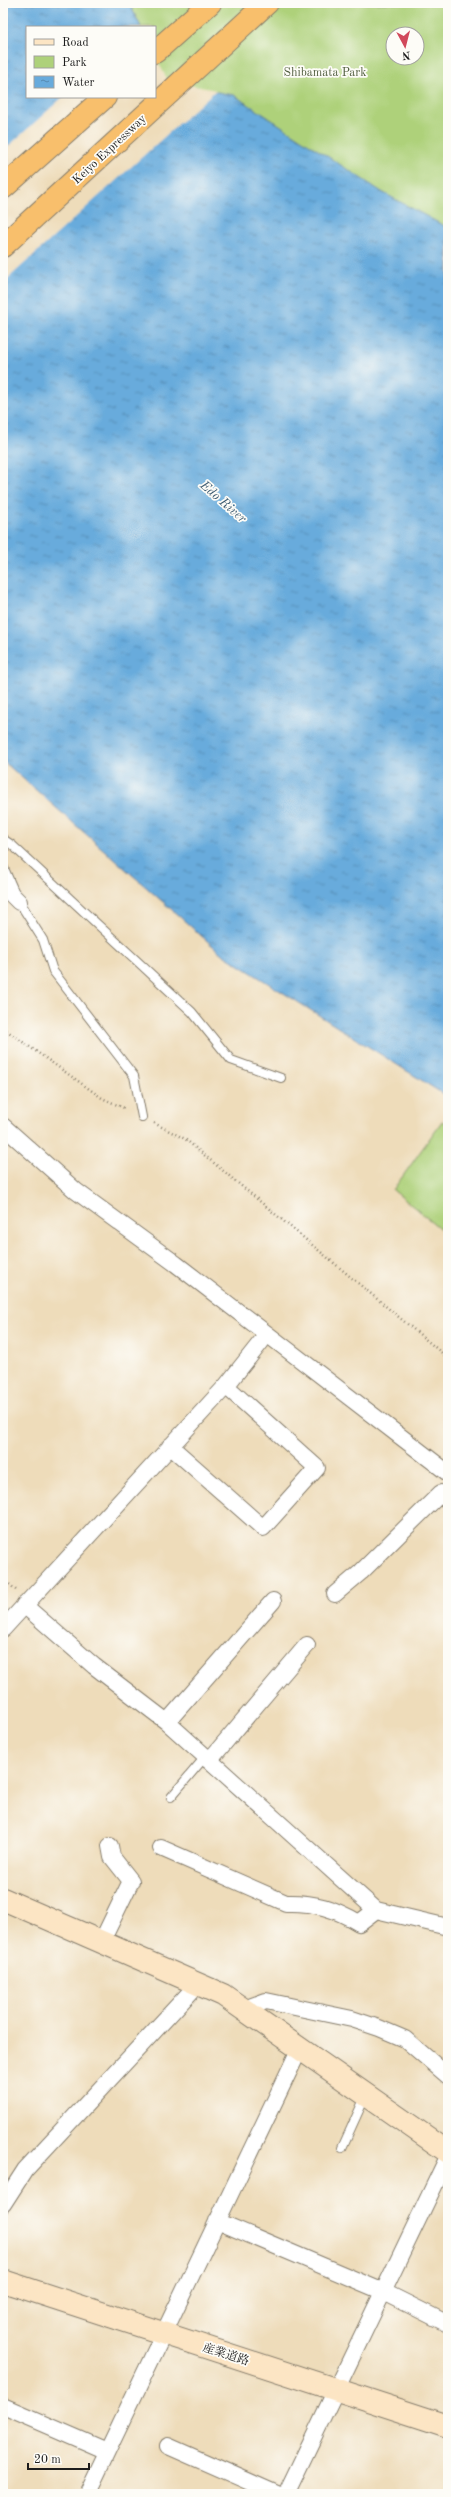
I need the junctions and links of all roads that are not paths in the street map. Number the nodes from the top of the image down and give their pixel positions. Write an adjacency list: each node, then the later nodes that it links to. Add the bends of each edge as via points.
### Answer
1 (268, 3): 4 (highway, Keiyo Expressway)
2 (272, 3): 4 (highway)
3 (209, 4): 5 (highway)
4 (234, 34): 8 (highway, Keiyo Expressway)
5 (156, 51)
6 (104, 98): 7 (highway)
7 (3, 188)
8 (3, 246)
9 (3, 839): 13 (lane, via 192,1012 231,1060)
10 (3, 866): 12 (lane)
11 (3, 886): 12 (street)
12 (19, 902): 14 (lane, via 43,940 53,971 134,1076)
13 (281, 1078)
14 (142, 1117)
15 (3, 1126): 19 (street, via 76,1191 176,1264)
16 (261, 1342): 17 (street)
17 (226, 1386): 18 (street); 18 (street, via 317,1468 263,1528)
18 (170, 1446): 23 (street)
19 (448, 1473)
20 (448, 1498): 21 (street, via 441,1493)
21 (335, 1594)
22 (273, 1601): 26 (street)
23 (24, 1605): 24 (street); 26 (street, via 94,1666)
24 (3, 1629)
25 (307, 1644): 27 (street)
26 (167, 1722): 27 (street)
27 (207, 1759): 28 (lane); 32 (street)
28 (171, 1797)
29 (110, 1846): 34 (street, via 112,1857 131,1881)
30 (161, 1848): 32 (street, via 286,1903 305,1902 339,1911 359,1924)
31 (3, 1899): 34 (street)
32 (376, 1910): 33 (street)
33 (448, 1927)
34 (101, 1943): 35 (street)
35 (198, 1984): 36 (street, via 223,1995); 43 (street, via 25,2170)
36 (244, 2009): 37 (street); 38 (street, via 266,2001 352,2019 405,2038)
37 (300, 2048): 39 (street); 44 (street)
38 (448, 2076)
39 (366, 2094): 40 (lane); 41 (street)
40 (342, 2148)
41 (448, 2152)
42 (448, 2157): 46 (street)
43 (3, 2204)
44 (217, 2221): 46 (street); 48 (street)
45 (3, 2281): 48 (street, 産業道路)
46 (384, 2292): 47 (street); 49 (street)
47 (448, 2324)
48 (163, 2333): 49 (street, 産業道路); 53 (street)
49 (335, 2390): 51 (street, 産業道路); 56 (street)
50 (3, 2406): 53 (street)
51 (448, 2426)
52 (168, 2446): 55 (street)
53 (107, 2451): 54 (street)
54 (87, 2494)
55 (277, 2494)
56 (286, 2494)

